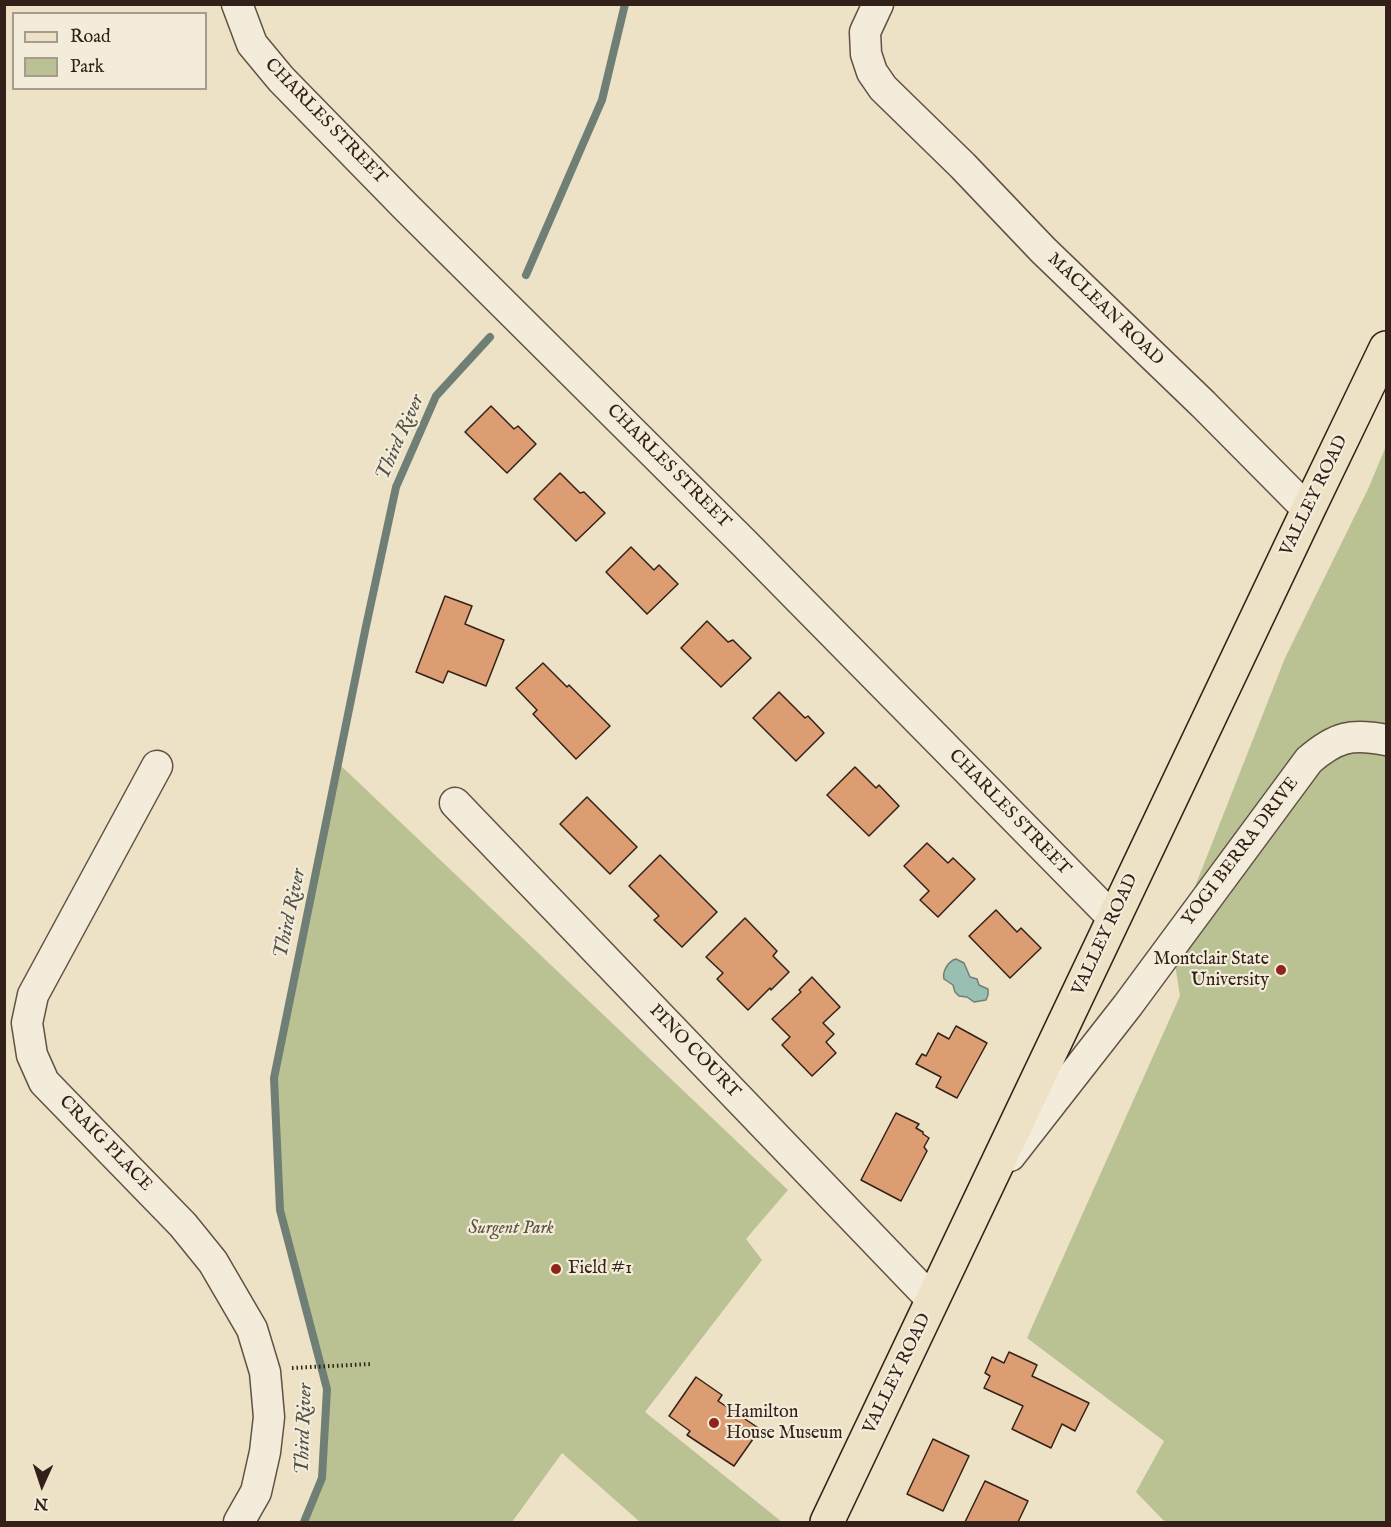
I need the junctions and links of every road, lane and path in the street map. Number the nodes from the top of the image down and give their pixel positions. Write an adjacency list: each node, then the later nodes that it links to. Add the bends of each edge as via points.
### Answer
1 (237, 4): 8 (street, CHARLES STREET, via 252,44 281,79)
2 (878, 4): 4 (street, MACLEAN ROAD, via 865,32 866,54 883,88)
3 (1386, 348): 4 (main road, VALLEY ROAD)
4 (1308, 510): 8 (main road, VALLEY ROAD)
5 (1386, 740): 9 (street, YOGI BERRA DRIVE, via 1342,738 1309,760 1128,1005)
6 (157, 766): 14 (street, CRAIG PLACE, via 33,994 27,1023 32,1055 44,1082 183,1225 213,1262 252,1329 265,1372 269,1417 256,1492)
7 (454, 803): 10 (street, PINO COURT)
8 (1114, 919): 9 (main road, VALLEY ROAD)
9 (990, 1182): 10 (main road, VALLEY ROAD)
10 (933, 1301): 13 (main road, VALLEY ROAD)
11 (371, 1364): 12 (path)
12 (299, 1368)
13 (831, 1521)
14 (239, 1522)

